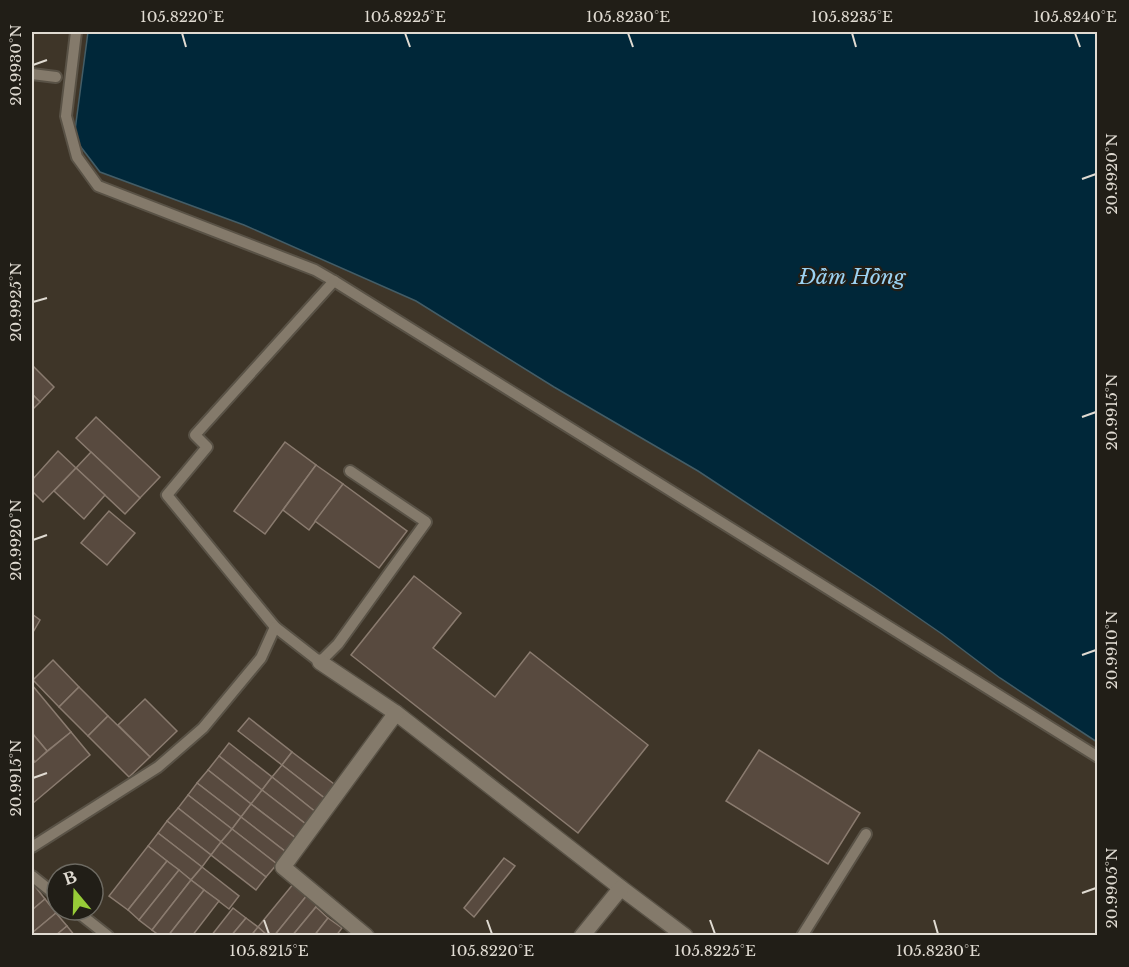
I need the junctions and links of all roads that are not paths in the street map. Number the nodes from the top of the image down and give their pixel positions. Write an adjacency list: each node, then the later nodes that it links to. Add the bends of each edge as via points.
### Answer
1 (76, 32): 4 (lane, via 66,116 77,157 98,186)
2 (32, 74): 3 (lane)
3 (56, 77)
4 (334, 280): 6 (lane, via 195,435 207,447 167,495); 9 (lane)
5 (350, 471): 7 (lane, via 426,522 338,644)
6 (275, 627): 7 (lane); 11 (lane, via 261,658 203,728 158,767)
7 (320, 662): 8 (street)
8 (396, 713): 14 (street); 17 (street, via 283,867)
9 (1098, 757)
10 (866, 834): 20 (lane)
11 (32, 847)
12 (32, 876): 13 (lane)
13 (45, 886)
14 (621, 888): 18 (street); 19 (street)
15 (90, 922): 16 (lane)
16 (108, 936)
17 (366, 936)
18 (582, 936)
19 (685, 936)
20 (802, 936)

